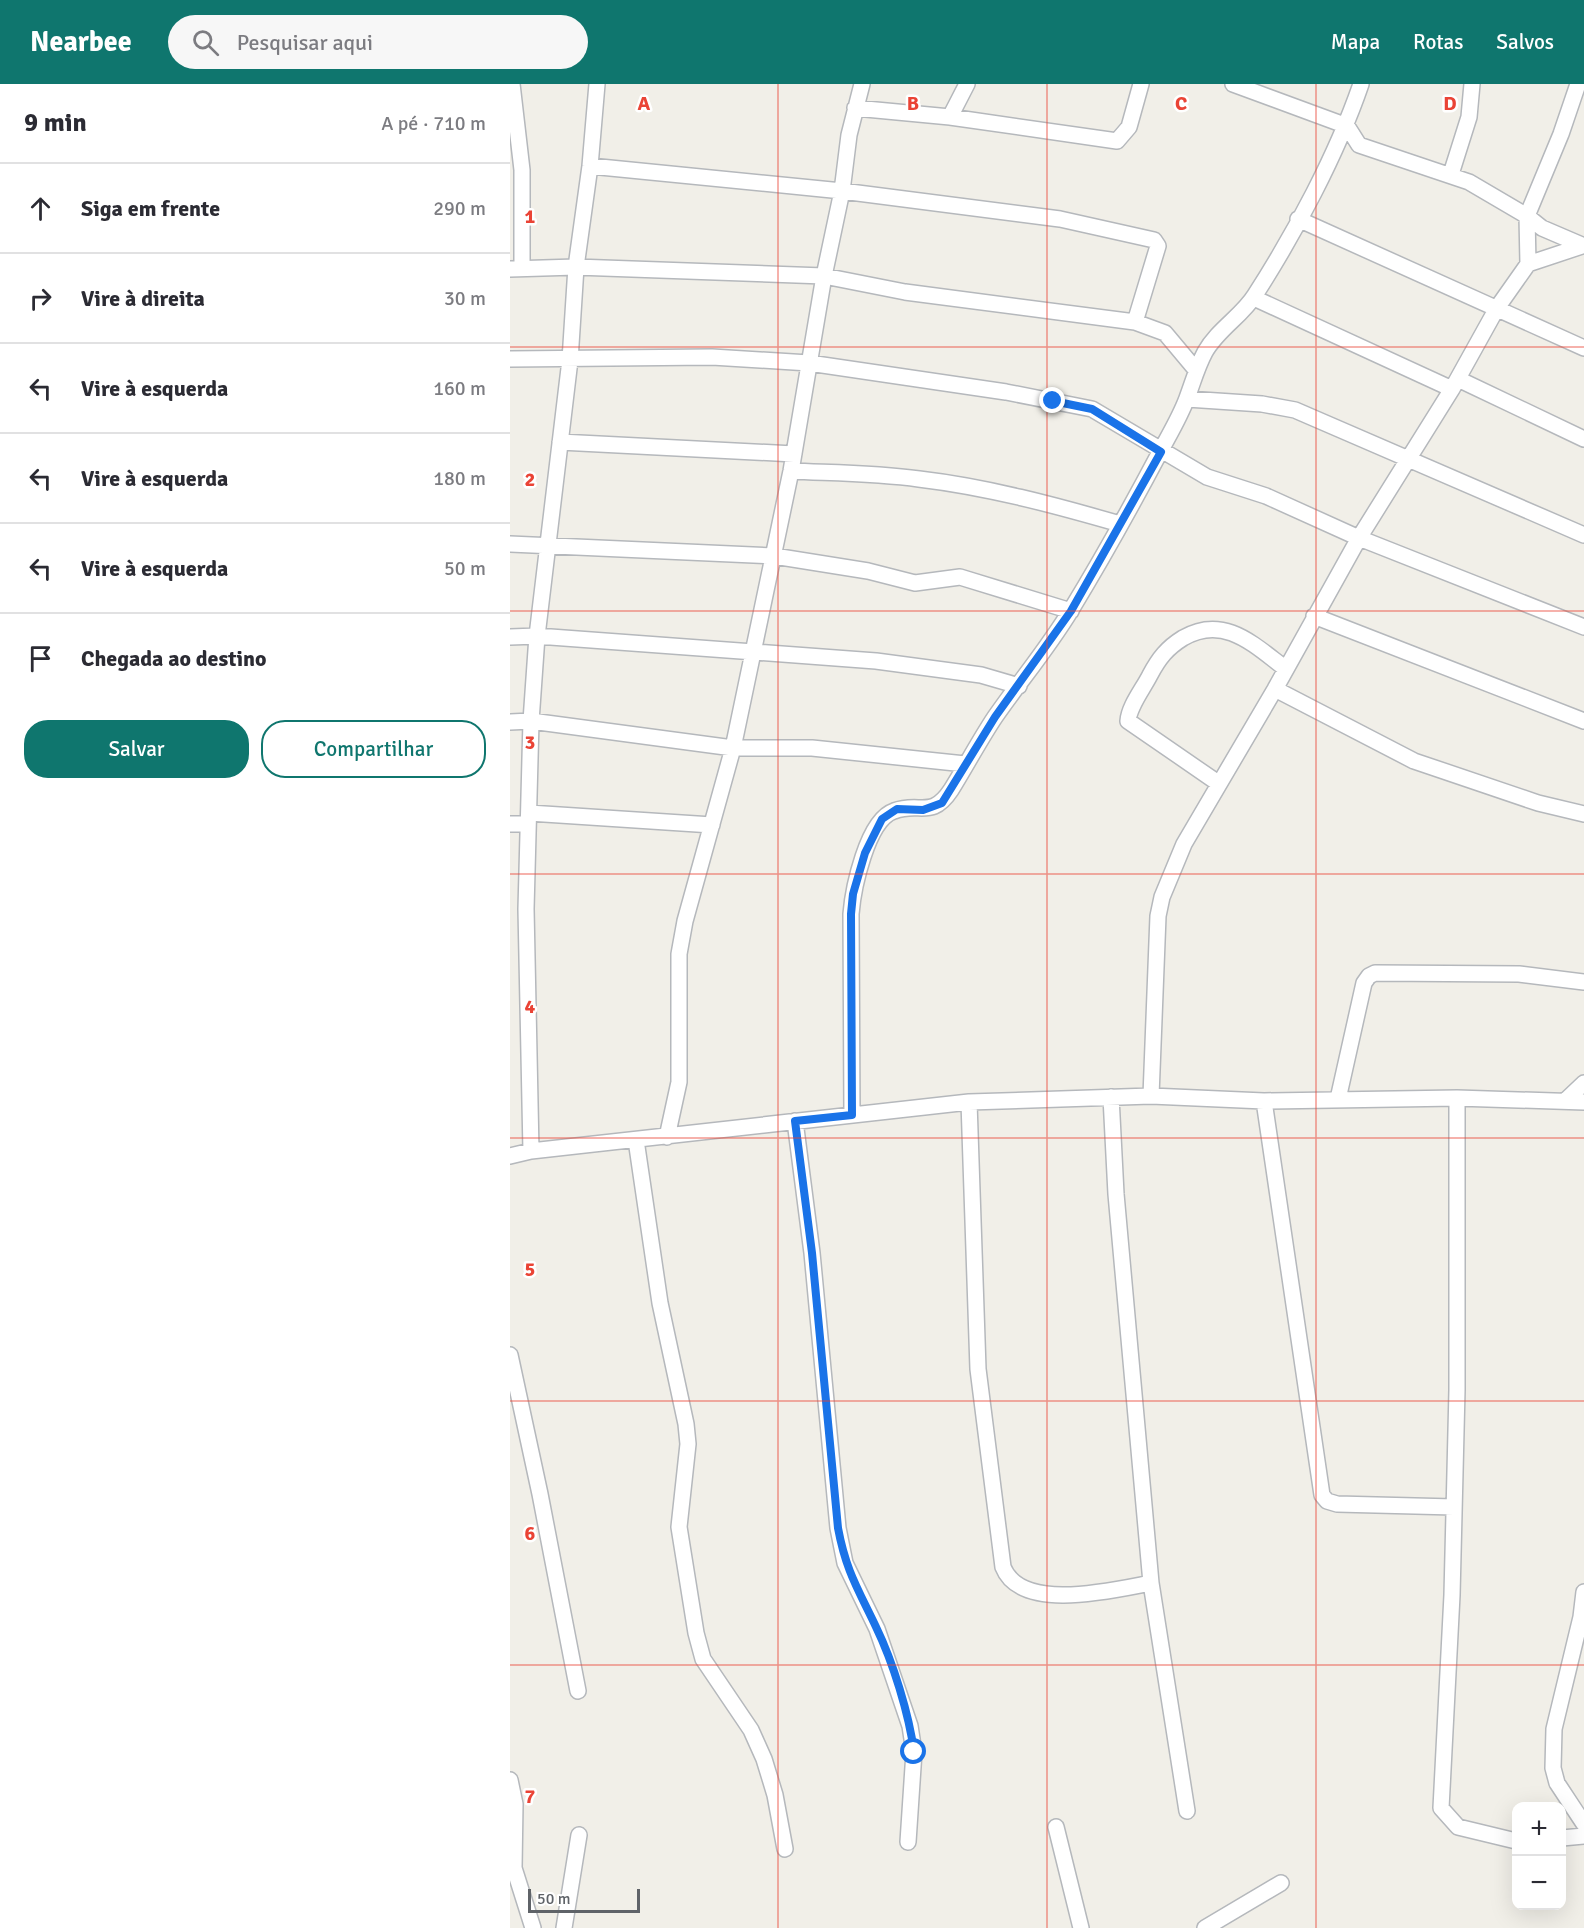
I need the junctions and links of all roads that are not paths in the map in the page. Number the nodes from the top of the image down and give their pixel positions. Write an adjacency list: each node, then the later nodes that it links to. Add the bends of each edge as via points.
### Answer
1 (512, 84): 21 (street, via 522,170)
2 (597, 84): 13 (street)
3 (862, 84): 10 (street)
4 (967, 84): 11 (street)
5 (1141, 84): 11 (street, via 1129,127 1117,141)
6 (1233, 84): 12 (street)
7 (1361, 84): 12 (street)
8 (1472, 84): 14 (street, via 1469,117)
9 (1578, 84): 16 (street)
10 (855, 108): 11 (street); 15 (street)
11 (950, 117)
12 (1347, 126): 14 (street, via 1359,145); 17 (street)
13 (590, 166): 15 (street); 20 (street)
14 (1451, 174): 16 (street, via 1489,191)
15 (842, 191): 22 (street); 25 (street, via 1060,219 1154,240 1158,246)
16 (1527, 216): 18 (street, via 1542,228); 19 (street)
17 (1298, 219): 23 (street); 24 (street)
18 (1583, 246): 19 (street)
19 (1528, 264): 24 (street)
20 (576, 267): 21 (street); 22 (street); 28 (street)
21 (516, 269)
22 (824, 276): 25 (street, via 905,292); 29 (street)
23 (1254, 298): 30 (street, via 1222,328); 31 (street)
24 (1497, 308): 26 (street); 31 (street)
25 (1135, 322): 30 (street, via 1166,333)
26 (1584, 348)
27 (510, 359): 28 (street)
28 (570, 360): 29 (street, via 700,357); 34 (street)
29 (809, 363): 35 (street, via 1092,409); 36 (street)
30 (1196, 370): 32 (street)
31 (1455, 384): 33 (street); 37 (street)
32 (1187, 399): 35 (street); 37 (street, via 1295,410)
33 (1584, 439)
34 (561, 442): 36 (street); 43 (street)
35 (1161, 452): 39 (street); 41 (street, via 1207,477 1266,496)
36 (794, 454): 38 (street)
37 (1408, 460): 40 (street); 41 (street)
38 (791, 471): 39 (street, via 950,484 1040,501); 44 (street)
39 (1120, 524): 45 (street)
40 (1584, 535)
41 (1359, 538): 46 (street); 47 (street)
42 (510, 544): 43 (street)
43 (548, 544): 44 (street); 48 (street)
44 (774, 556): 45 (street, via 915,583 960,578); 50 (street)
45 (1071, 611): 52 (street)
46 (1314, 616): 51 (street); 55 (street)
47 (1584, 627)
48 (537, 636): 49 (street); 50 (street); 54 (street)
49 (510, 637)
50 (753, 653): 52 (street, via 941,669); 57 (street)
51 (1286, 669): 53 (street); 59 (street, via 1251,643 1217,628 1190,634 1159,658 1128,721)
52 (1019, 686): 58 (street)
53 (1275, 689): 59 (street); 60 (street, via 1414,761 1538,803)
54 (531, 721): 56 (street); 57 (street); 61 (street)
55 (1584, 721)
56 (510, 722)
57 (733, 748): 58 (street, via 812,748); 63 (street)
58 (965, 764): 74 (street, via 942,803 923,810 897,809 882,819 865,853 851,914)
59 (1218, 783): 66 (street, via 1184,843 1162,897)
60 (1584, 814)
61 (529, 818): 62 (street); 63 (street); 78 (street, via 526,909)
62 (510, 824)
63 (712, 825): 76 (street, via 679,954 679,1082)
64 (1584, 982): 69 (street, via 1519,974 1375,972 1364,984)
65 (1584, 1083): 71 (street)
66 (1151, 1096): 67 (street); 70 (street)
67 (1111, 1097): 72 (street); 82 (street)
68 (1457, 1098): 69 (street); 71 (street); 81 (street)
69 (1338, 1099): 70 (street)
70 (1264, 1101): 81 (street, via 1322,1495 1337,1504)
71 (1564, 1101): 73 (street)
72 (969, 1102): 74 (street); 82 (street, via 978,1369 1005,1573 1017,1586 1073,1596)
73 (1584, 1102)
74 (852, 1115): 75 (street)
75 (795, 1121): 76 (street); 93 (street, via 838,1528 845,1563 877,1629 910,1726 914,1752)
76 (667, 1137): 77 (street)
77 (636, 1140): 78 (street); 94 (street, via 660,1303 686,1424 688,1444 679,1527 696,1633 703,1659 751,1730 764,1759 776,1795)
78 (531, 1151): 79 (street)
79 (510, 1156)
80 (510, 1355): 84 (street)
81 (1454, 1507): 92 (street, via 1441,1808 1458,1827)
82 (1151, 1583): 86 (street)
83 (1584, 1592): 87 (street, via 1554,1728 1553,1768 1557,1783)
84 (578, 1691)
85 (510, 1780): 96 (street, via 515,1804 514,1868)
86 (1187, 1811)
87 (1584, 1824)
88 (1056, 1827): 98 (street)
89 (579, 1835): 97 (street)
90 (1584, 1836): 91 (street)
91 (1566, 1838)
92 (1512, 1840)
93 (908, 1842)
94 (785, 1849)
95 (1281, 1883): 99 (street)
96 (533, 1928)
97 (564, 1928)
98 (1081, 1928)
99 (1205, 1928)

